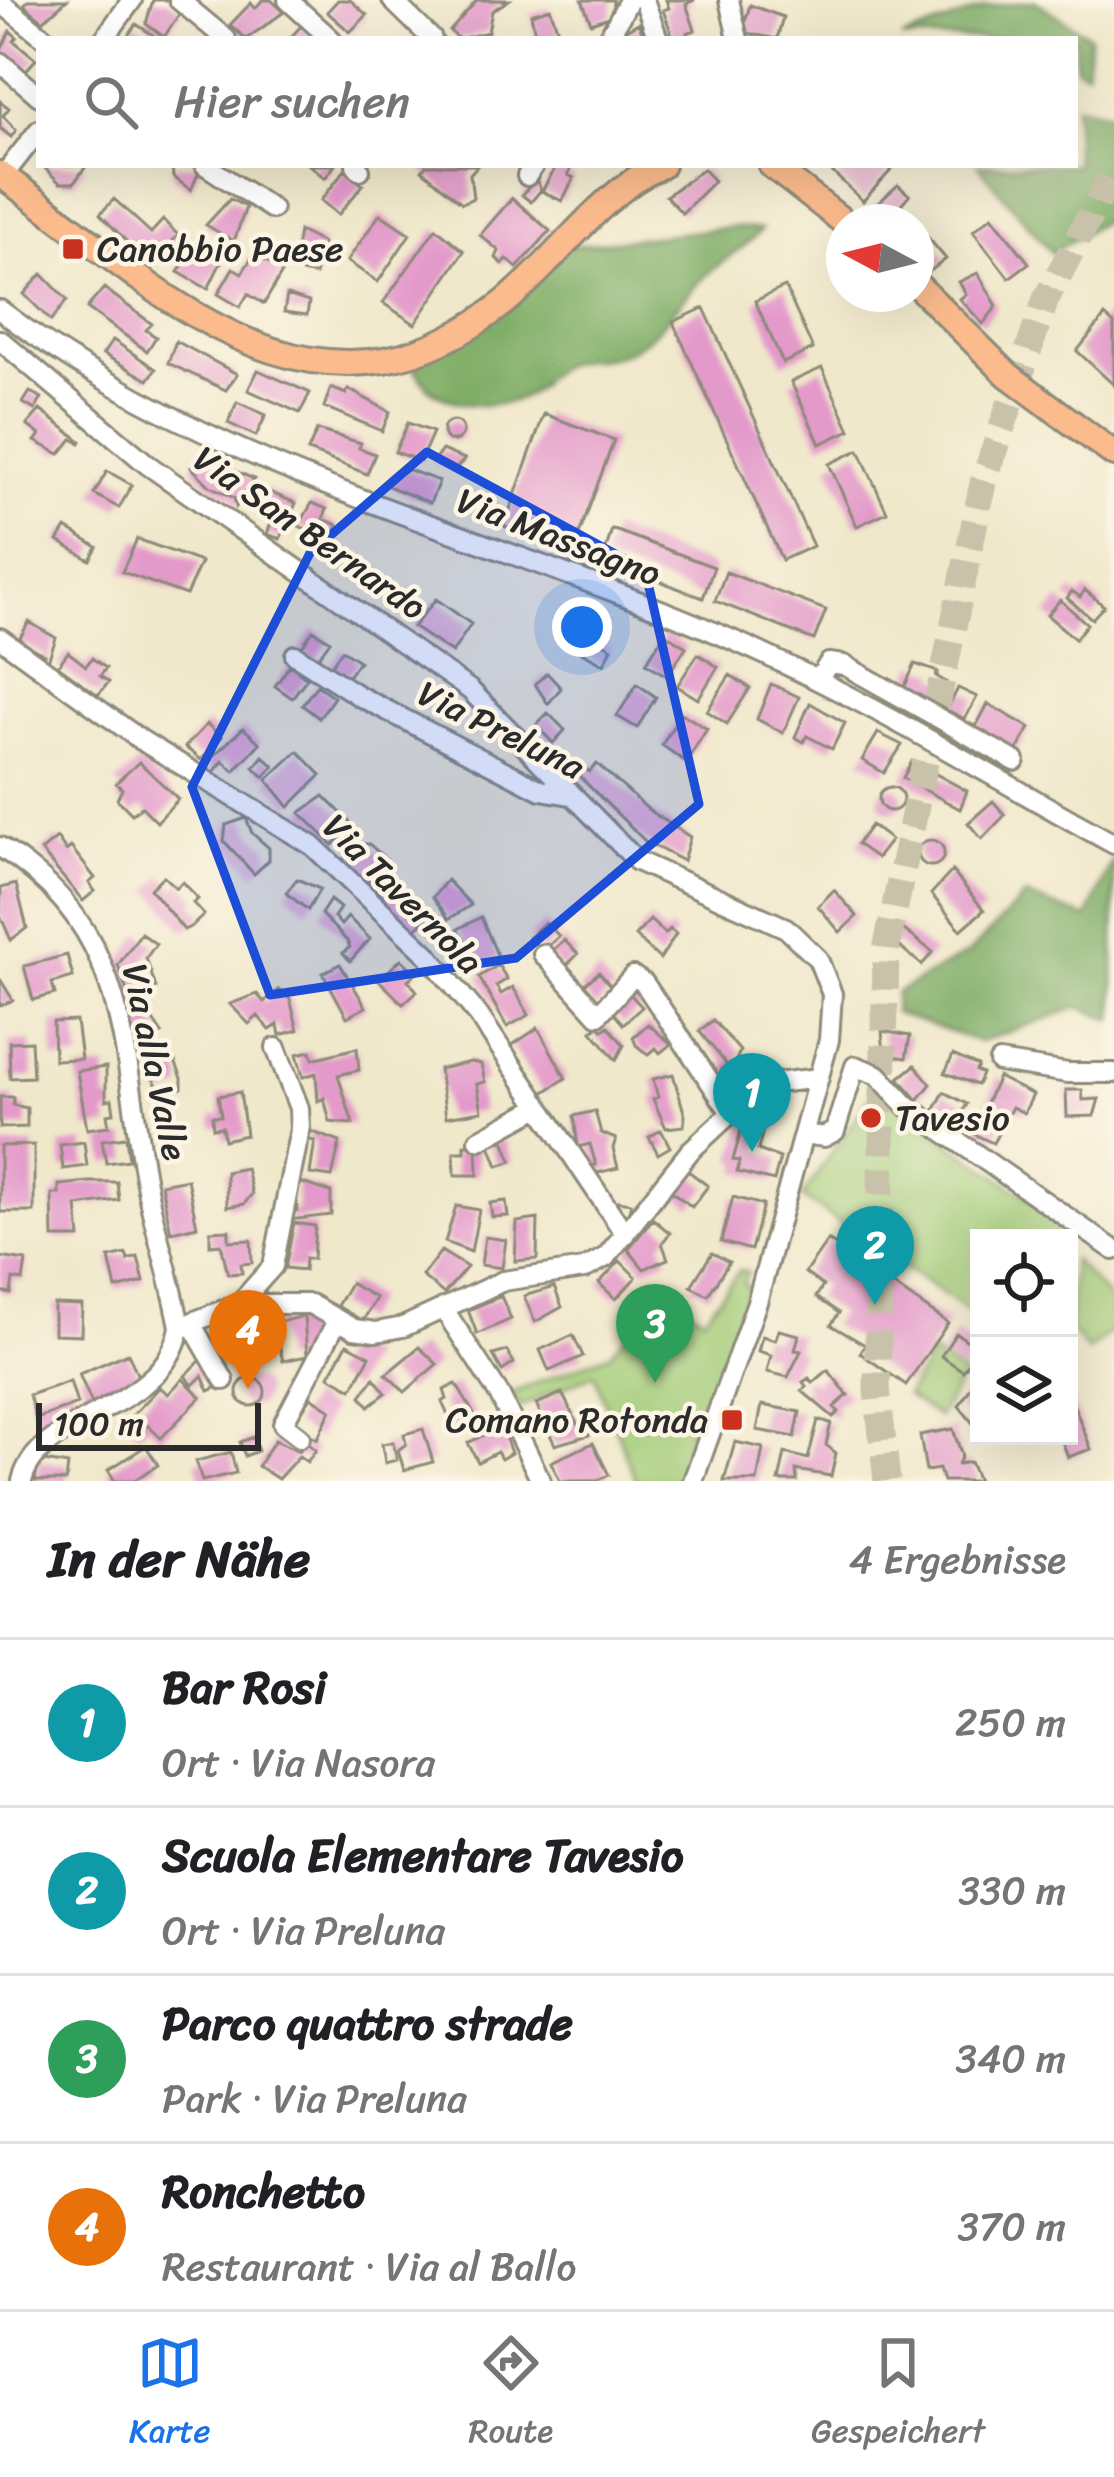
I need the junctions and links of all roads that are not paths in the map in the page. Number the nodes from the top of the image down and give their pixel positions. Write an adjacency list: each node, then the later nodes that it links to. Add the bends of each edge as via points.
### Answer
1 (132, 0): 10 (street)
2 (179, 0): 11 (street)
3 (288, 0): 12 (street)
4 (392, 0): 13 (street)
5 (629, 0): 14 (street)
6 (644, 0): 15 (street)
7 (729, 0): 16 (street)
8 (0, 2): 9 (street)
9 (42, 36)
10 (106, 36)
11 (222, 36)
12 (329, 36)
13 (429, 36)
14 (610, 36)
15 (657, 36)
16 (737, 36)
17 (0, 62): 18 (street)
18 (36, 93)
19 (36, 134): 23 (street)
20 (210, 168): 25 (street)
21 (657, 168): 23 (main road, via 622,190 483,317 404,352 346,361 274,353 213,329)
22 (775, 168): 24 (main road)
23 (2, 175)
24 (826, 208)
25 (272, 209)
26 (934, 302): 29 (main road, via 1009,375)
27 (0, 310): 32 (street, Via Massagno, via 92,376 223,444 663,612)
28 (0, 340): 34 (street, Via San Bernardo, via 148,465 451,675)
29 (1114, 454)
30 (0, 638): 42 (street, Via Tavernola, via 141,740 313,846 428,955)
31 (295, 655): 34 (street, Via Preluna, via 541,790)
32 (818, 680): 33 (street, via 829,663 844,665); 35 (street, Via Massagno)
33 (1016, 760)
34 (570, 795): 41 (street, Via Preluna, via 637,861 786,928 813,951 833,1010)
35 (1114, 844)
36 (0, 847): 53 (street, Via alla Valle, via 62,896 111,977 148,1195)
37 (543, 954): 43 (street, via 598,1015 633,976 644,983)
38 (276, 1048): 50 (street, via 300,1129 273,1266)
39 (999, 1062): 40 (street)
40 (1114, 1073)
41 (819, 1078): 43 (street, via 776,1083); 44 (street, Via Preluna)
42 (539, 1107): 45 (street); 48 (street, Via Tavernola)
43 (731, 1113): 48 (street)
44 (804, 1134): 46 (street, via 835,1131 854,1066 878,1075 907,1106); 58 (street, Via Preluna, via 757,1301)
45 (479, 1140)
46 (1078, 1221): 47 (street); 49 (street)
47 (1072, 1229)
48 (625, 1234): 51 (street, via 584,1269 517,1277)
49 (1114, 1250)
50 (238, 1304): 52 (street, via 310,1304); 53 (street)
51 (443, 1308): 52 (street, via 376,1332); 57 (street, via 499,1394)
52 (337, 1321): 55 (street, via 283,1424)
53 (186, 1326): 54 (street, Via alla Valle); 56 (street, via 161,1369 38,1452)
54 (224, 1380)
55 (300, 1437)
56 (22, 1481)
57 (541, 1481)
58 (693, 1481)

